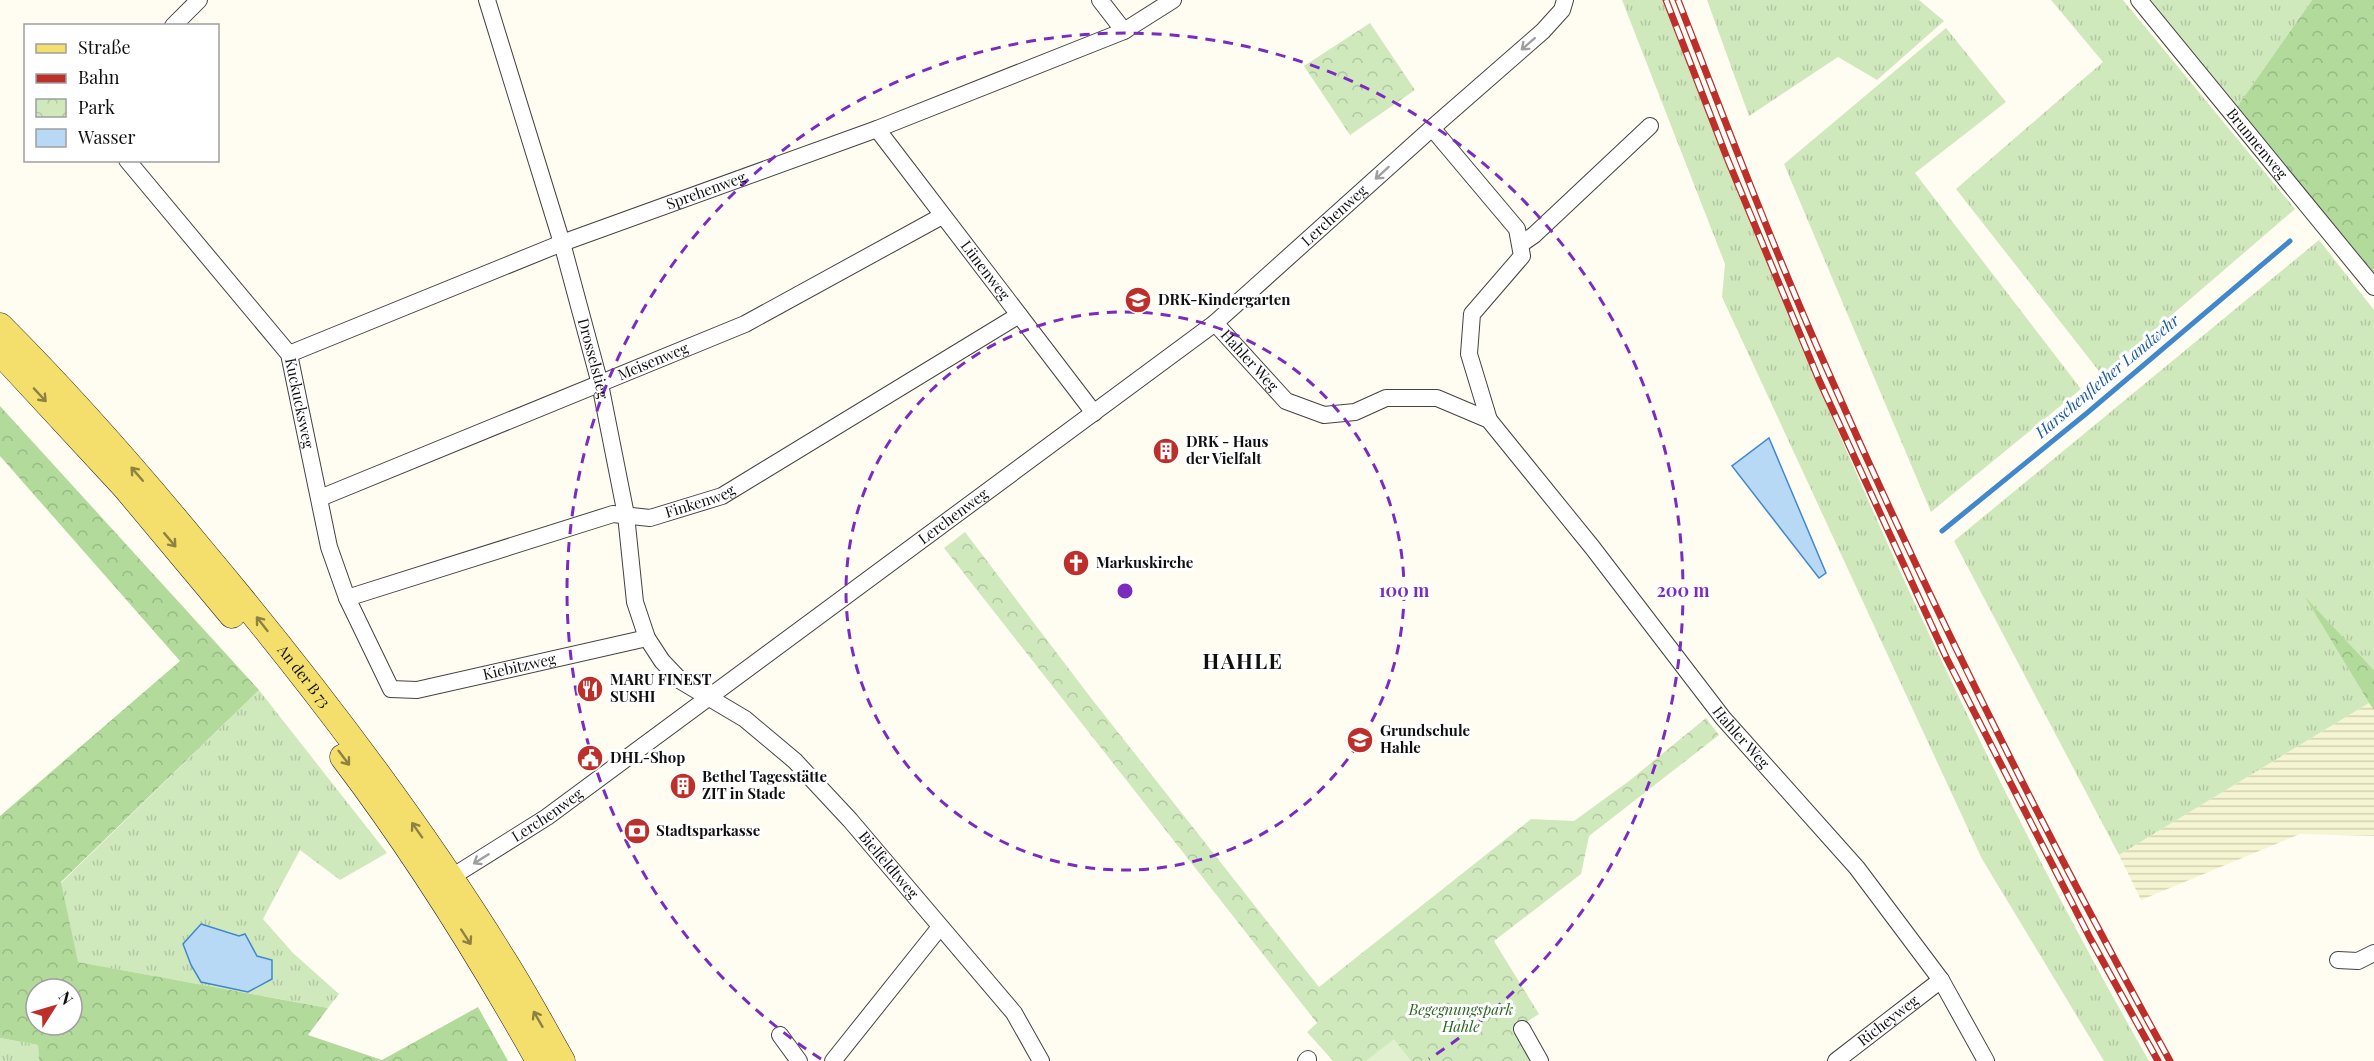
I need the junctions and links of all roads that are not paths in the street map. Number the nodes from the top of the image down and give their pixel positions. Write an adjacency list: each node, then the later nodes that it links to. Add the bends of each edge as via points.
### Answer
1 (199, 0): 7 (street)
2 (487, 0): 14 (street, Drosselstieg)
3 (1100, 0): 8 (street)
4 (1173, 0): 8 (street, Sprehenweg)
5 (1565, 0): 10 (street, Lerchenweg, one-way to 10, via 1562,10 1543,31)
6 (2139, 0): 16 (street, Brunnenweg)
7 (175, 24)
8 (1124, 31): 11 (street, Sprehenweg)
9 (1650, 126): 15 (street)
10 (1432, 128): 15 (street, via 1517,229); 18 (street, Lerchenweg, one-way to 18)
11 (877, 129): 13 (street, Lünenweg); 14 (street, Sprehenweg)
12 (129, 162): 21 (street, Kuckucksweg)
13 (942, 216): 17 (street, Lünenweg); 22 (street, Meisenweg, via 745,324)
14 (562, 243): 21 (street, Sprehenweg); 22 (street, Drosselstieg)
15 (1521, 243): 24 (street, Hahler Weg, via 1522,256 1472,314 1469,354)
16 (2374, 287)
17 (1019, 315): 23 (street, Lünenweg); 26 (street, Finkenweg, via 722,496 650,518)
18 (1215, 323): 23 (street, Lerchenweg); 24 (street, Hahler Weg, via 1286,401 1324,415 1355,412 1386,398 1437,398)
19 (0, 326): 31 (main road, An der B 73, one-way to 19, via 369,762 250,608 139,475)
20 (0, 352): 31 (main road, An der B 73, one-way to 31, via 125,487 237,620)
21 (289, 354): 25 (street, Kuckucksweg)
22 (600, 384): 25 (street, Meisenweg); 26 (street, Drosselstieg)
23 (1094, 413): 30 (street, Lerchenweg)
24 (1489, 420): 35 (street, Hahler Weg, via 1723,718 1857,868)
25 (320, 498): 27 (street, Kuckucksweg, via 329,547)
26 (626, 515): 27 (street, Finkenweg, via 613,514); 28 (street, Drosselstieg, via 635,602)
27 (347, 598): 29 (street, Kuckucksweg)
28 (647, 638): 29 (street, Kiebitzweg, via 417,690); 30 (street, Drosselstieg, via 681,681)
29 (391, 689)
30 (709, 698): 31 (street, Lerchenweg, one-way to 31, via 547,817); 32 (street, Bielfeldtweg, via 745,719 795,761)
31 (442, 883): 38 (main road, An der B 73, one-way to 38); 39 (main road, An der B 73, one-way to 31, via 501,956)
32 (940, 927): 41 (street); 42 (street, Bielfeldtweg, via 1014,1013)
33 (2374, 953): 34 (street, via 2358,960)
34 (2338, 960)
35 (1941, 980): 44 (street, Richeyweg); 45 (street, Hahler Weg)
36 (1522, 1029): 43 (street)
37 (780, 1035): 40 (street)
38 (539, 1061)
39 (562, 1061)
40 (799, 1061)
41 (833, 1061)
42 (1041, 1061)
43 (1540, 1061)
44 (1836, 1061)
45 (1986, 1061)

